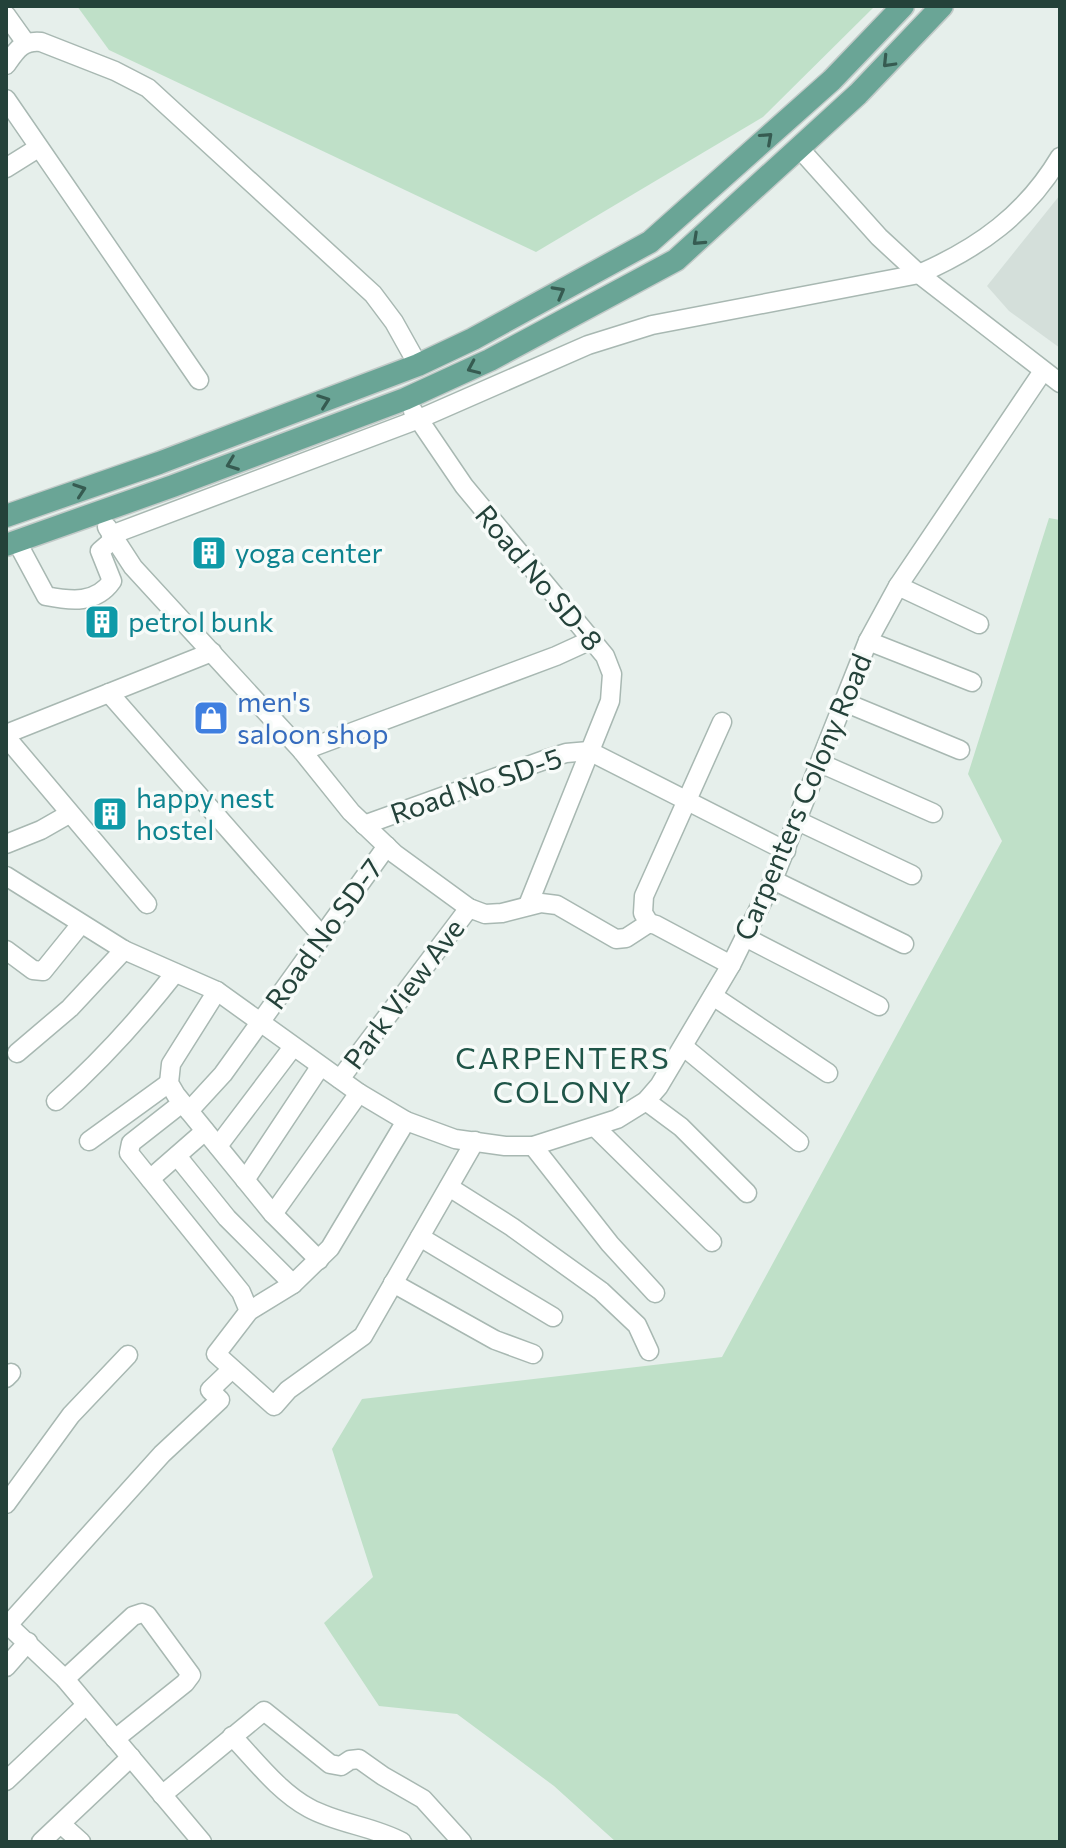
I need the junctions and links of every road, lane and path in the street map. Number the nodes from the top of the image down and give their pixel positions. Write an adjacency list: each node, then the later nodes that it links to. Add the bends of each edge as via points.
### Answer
1 (903, 6): 12 (main road, one-way to 1, via 650,242 832,80)
2 (942, 6): 8 (main road, one-way to 8)
3 (6, 15): 4 (street)
4 (26, 43): 5 (street); 12 (street, via 41,42 148,88 373,294)
5 (6, 65)
6 (6, 99): 7 (street)
7 (38, 148): 10 (street); 14 (street)
8 (800, 149): 11 (street); 16 (main road, one-way to 16, via 676,260 490,360)
9 (1060, 157): 11 (street, via 1036,194 982,242)
10 (6, 168)
11 (919, 274): 13 (street); 17 (street, via 652,325 588,345)
12 (418, 365): 19 (main road, one-way to 12)
13 (1043, 371): 15 (street); 22 (street, Carpenters Colony Road)
14 (199, 380)
15 (1060, 383)
16 (405, 399): 17 (street, Road No SD-8); 18 (main road, one-way to 18)
17 (419, 419): 20 (street); 24 (street, Road No SD-8, via 473,498)
18 (98, 511): 20 (street); 21 (main road)
19 (6, 516)
20 (112, 537): 21 (street, via 100,551 112,581 107,589 73,601 46,596); 26 (street)
21 (12, 544)
22 (898, 586): 23 (street); 25 (street, Carpenters Colony Road)
23 (979, 624)
24 (591, 640): 33 (street); 34 (street, Road No SD-8, via 609,664 613,686)
25 (868, 641): 27 (street); 29 (street, Carpenters Colony Road)
26 (212, 652): 28 (street); 33 (street)
27 (972, 682)
28 (109, 693): 31 (street); 52 (street)
29 (844, 702): 32 (street); 35 (street, Carpenters Colony Road)
30 (722, 722): 36 (street)
31 (6, 736): 38 (street)
32 (960, 750)
33 (302, 751): 40 (street)
34 (589, 751): 36 (street); 40 (street, Road No SD-5, via 550,758); 48 (street, Road No SD-8)
35 (820, 763): 37 (street); 39 (street, Carpenters Colony Road)
36 (688, 801): 43 (street); 50 (street, via 644,896 643,913)
37 (933, 813)
38 (69, 814): 41 (street); 47 (street)
39 (798, 821): 43 (street, Carpenters Colony Road); 44 (street)
40 (364, 825): 42 (street)
41 (6, 844)
42 (387, 846): 49 (street); 52 (street, Road No SD-7)
43 (786, 851): 46 (street, Carpenters Colony Road)
44 (912, 875)
45 (6, 876): 51 (street, Carpenters Colony Road)
46 (773, 880): 53 (street, Carpenters Colony Road); 54 (street)
47 (147, 904)
48 (528, 905): 49 (street, via 485,914); 50 (street, via 557,905 616,939)
49 (469, 908): 68 (street, Park View Ave)
50 (649, 923): 57 (street)
51 (81, 924): 55 (street, via 43,971 33,970); 56 (street, Carpenters Colony Road)
52 (322, 936): 62 (street, Road No SD-7)
53 (745, 937): 57 (street, Carpenters Colony Road); 61 (street)
54 (904, 944)
55 (6, 950)
56 (124, 950): 58 (street, Carpenters Colony Road); 65 (street, via 70,1008)
57 (731, 965): 60 (street, Carpenters Colony Road)
58 (175, 973): 59 (street, Carpenters Colony Road); 71 (street, via 126,1032)
59 (217, 991): 62 (street, Carpenters Colony Road); 69 (street, via 171,1064)
60 (713, 996): 64 (street, Carpenters Colony Road); 67 (street)
61 (879, 1006)
62 (261, 1022): 63 (street, Carpenters Colony Road); 73 (street, Road No SD-7, via 223,1074)
63 (293, 1047): 66 (street, Carpenters Colony Road); 80 (street)
64 (684, 1047): 72 (street, Carpenters Colony Road); 79 (street)
65 (17, 1053)
66 (320, 1067): 68 (street, Carpenters Colony Road); 84 (street)
67 (828, 1073)
68 (340, 1079): 70 (street, Carpenters Colony Road)
69 (169, 1083): 73 (street); 77 (street)
70 (359, 1093): 74 (street, Carpenters Colony Road); 87 (street)
71 (56, 1101)
72 (646, 1101): 75 (street, Carpenters Colony Road); 86 (street, via 681,1127)
73 (186, 1107): 76 (street); 83 (street, Road No SD-7, via 128,1147)
74 (406, 1121): 78 (street, Carpenters Colony Road); 90 (street)
75 (595, 1127): 81 (street, Carpenters Colony Road); 89 (street)
76 (205, 1131): 80 (street); 82 (street)
77 (89, 1141)
78 (475, 1141): 81 (street, Carpenters Colony Road); 85 (street)
79 (799, 1142)
80 (218, 1146): 84 (street)
81 (533, 1146): 93 (street)
82 (177, 1156): 83 (street); 92 (street, via 227,1218)
83 (150, 1179): 94 (street, via 241,1292)
84 (245, 1180): 87 (street)
85 (449, 1187): 88 (street); 96 (street, via 601,1291 637,1325)
86 (747, 1193)
87 (273, 1214): 90 (street)
88 (420, 1237): 91 (street); 95 (street)
89 (712, 1242)
90 (319, 1260): 92 (street)
91 (393, 1283): 97 (street, via 495,1340); 99 (street, via 358,1341 288,1390 274,1406)
92 (293, 1284): 94 (street)
93 (655, 1293)
94 (249, 1311): 99 (street, via 216,1354)
95 (553, 1317)
96 (649, 1351)
97 (533, 1354)
98 (128, 1355): 100 (street, via 71,1415)
99 (232, 1369): 101 (street, via 210,1390 220,1400 162,1454)
100 (6, 1504)
101 (7, 1624): 102 (street)
102 (28, 1642): 103 (street); 104 (street)
103 (6, 1667)
104 (65, 1679): 105 (street); 107 (street, via 133,1616 147,1615 191,1675)
105 (86, 1705): 107 (street); 109 (street)
106 (232, 1736): 110 (street); 115 (street, via 307,1807); 116 (street, via 264,1711 330,1764 359,1759 418,1794)
107 (115, 1739): 108 (street)
108 (131, 1757): 110 (street); 111 (street)
109 (6, 1781)
110 (162, 1795): 114 (street)
111 (61, 1824): 112 (street); 113 (street)
112 (41, 1842)
113 (81, 1842)
114 (202, 1842)
115 (402, 1842)
116 (462, 1842)

